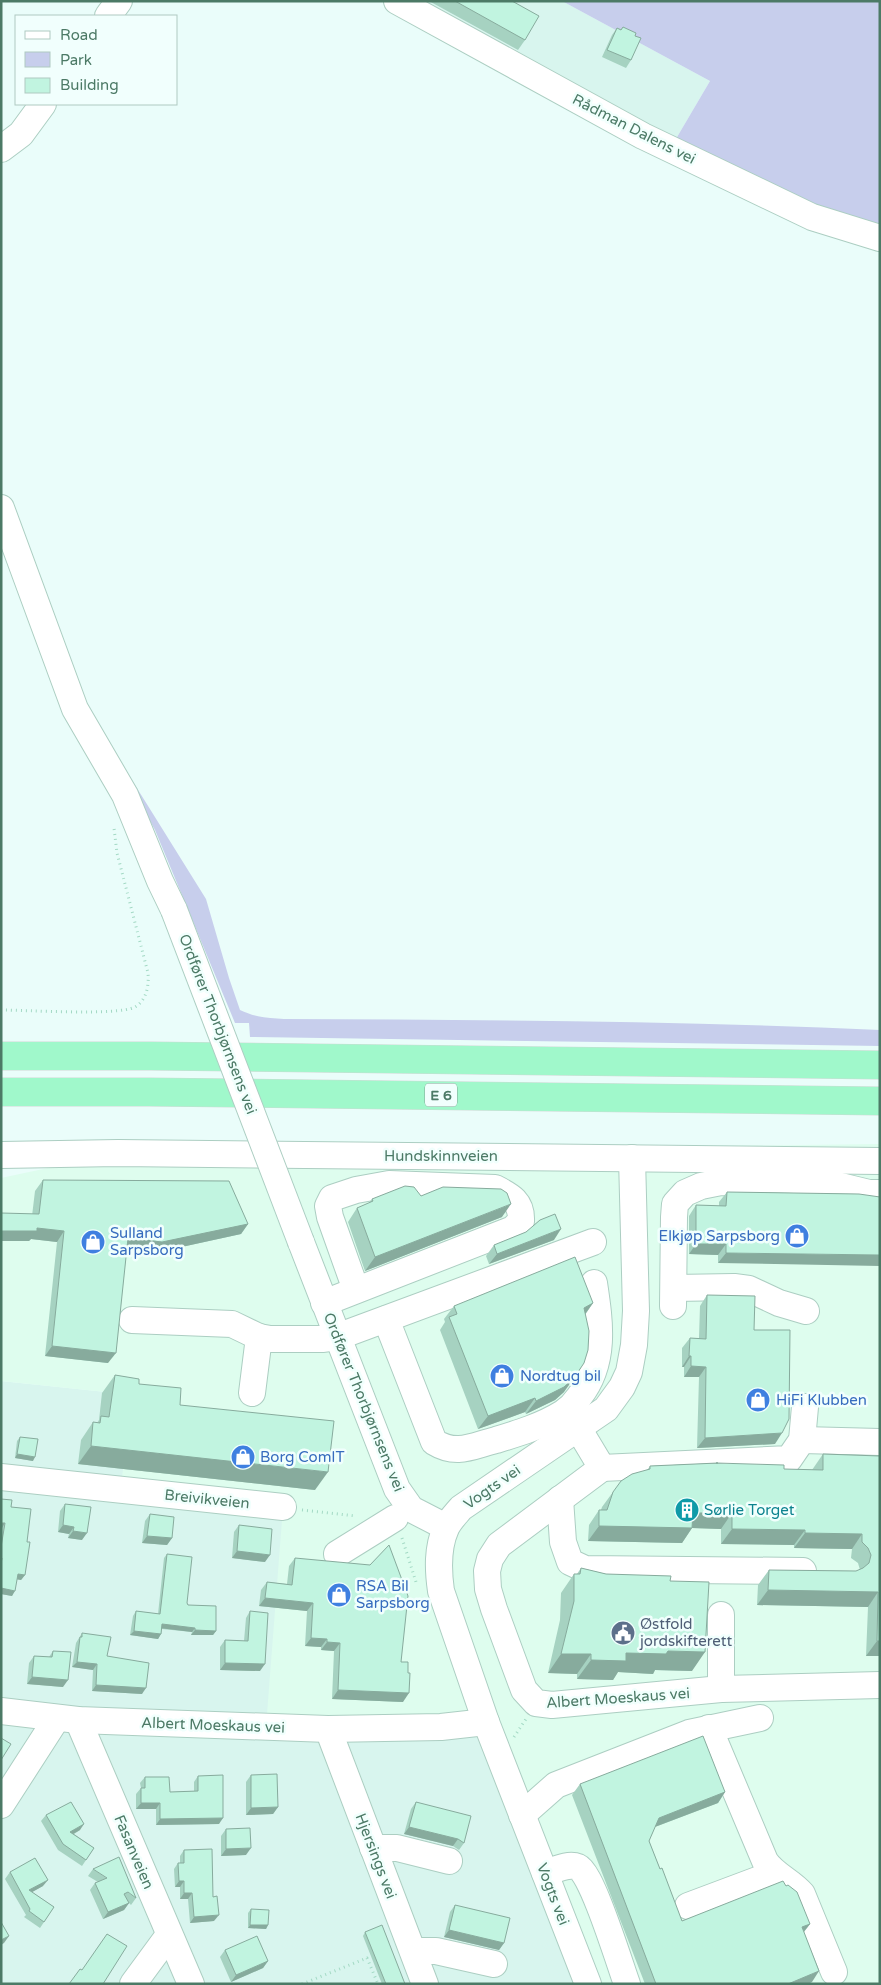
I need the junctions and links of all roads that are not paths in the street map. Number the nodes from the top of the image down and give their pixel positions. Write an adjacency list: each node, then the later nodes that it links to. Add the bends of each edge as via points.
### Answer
1 (119, 1): 3 (street)
2 (397, 1): 6 (street, Rådman Dalens vei, via 650,139 812,217)
3 (109, 15)
4 (42, 105): 5 (street, via 21,134)
5 (1, 149)
6 (880, 238)
7 (1, 508): 19 (street, Ordfører Thorbjørnsens vei, bridge, via 75,709 124,795 174,910)
8 (1, 1056): 9 (highway)
9 (880, 1065)
10 (1, 1092): 11 (highway, E 6)
11 (880, 1101)
12 (1, 1155): 13 (street, Hundskinnveien, via 118,1153)
13 (632, 1158): 14 (street, Hundskinnveien); 27 (street, Vogts vei, via 636,1311 629,1372 606,1410)
14 (880, 1161)
15 (880, 1193): 20 (street, via 832,1184 721,1182 684,1193 675,1204 674,1297 734,1287 749,1289 778,1303)
16 (593, 1242): 21 (street)
17 (594, 1284): 27 (street, via 600,1338 597,1360 590,1383 575,1402)
18 (356, 1290): 18 (street, via 513,1229 521,1221 522,1211 511,1196 495,1188 390,1184 332,1198 328,1206 330,1217); 19 (street)
19 (324, 1303): 24 (street, Ordfører Thorbjørnsens vei)
20 (806, 1311)
21 (386, 1319): 24 (street); 27 (street, via 434,1442 446,1449 459,1450)
22 (132, 1320): 23 (street, via 232,1324)
23 (259, 1337): 24 (street); 25 (street)
24 (337, 1337): 35 (street, Ordfører Thorbjørnsens vei, via 397,1489 411,1509)
25 (252, 1393)
26 (805, 1407): 28 (street)
27 (571, 1420): 30 (street); 35 (street, Vogts vei, via 461,1508)
28 (802, 1440): 29 (street); 30 (street, via 789,1459)
29 (880, 1442)
30 (602, 1468): 32 (street, Albert Moeskaus vei)
31 (1, 1477): 33 (street, Breivikveien)
32 (560, 1499): 37 (street, via 563,1542 570,1562 585,1569); 40 (street, Albert Moeskaus vei, via 499,1545 487,1571 494,1609 524,1690 536,1703 552,1705)
33 (283, 1507)
34 (395, 1518): 36 (street)
35 (446, 1527): 44 (street, Vogts vei, via 439,1551 441,1591)
36 (337, 1554)
37 (826, 1571)
38 (721, 1615): 40 (street)
39 (880, 1685): 40 (street, Albert Moeskaus vei)
40 (721, 1689)
41 (1, 1710): 43 (street, Albert Moeskaus vei)
42 (760, 1718): 45 (street)
43 (68, 1719): 46 (street, Albert Moeskaus vei); 47 (street); 54 (street, Fasanveien)
44 (486, 1722): 46 (street, Albert Moeskaus vei, via 441,1727); 48 (street, Vogts vei)
45 (709, 1728): 48 (street, via 688,1732 556,1785); 51 (street)
46 (328, 1729): 49 (street, Hjersings vei)
47 (1, 1805)
48 (522, 1815): 52 (street, Vogts vei)
49 (373, 1848): 50 (street, via 397,1848); 55 (street, Hjersings vei)
50 (449, 1861)
51 (771, 1870): 53 (street, via 760,1879); 57 (street, via 794,1884 802,1894)
52 (545, 1873): 61 (street, Vogts vei); 62 (street, via 569,1865 584,1870)
53 (688, 1906)
54 (169, 1934): 58 (street); 59 (street, Fasanveien)
55 (412, 1951): 56 (street, via 436,1951); 60 (street, Hjersings vei)
56 (494, 1964)
57 (834, 1972)
58 (133, 1984)
59 (190, 1984)
60 (425, 1984)
61 (588, 1984)
62 (627, 1984)

